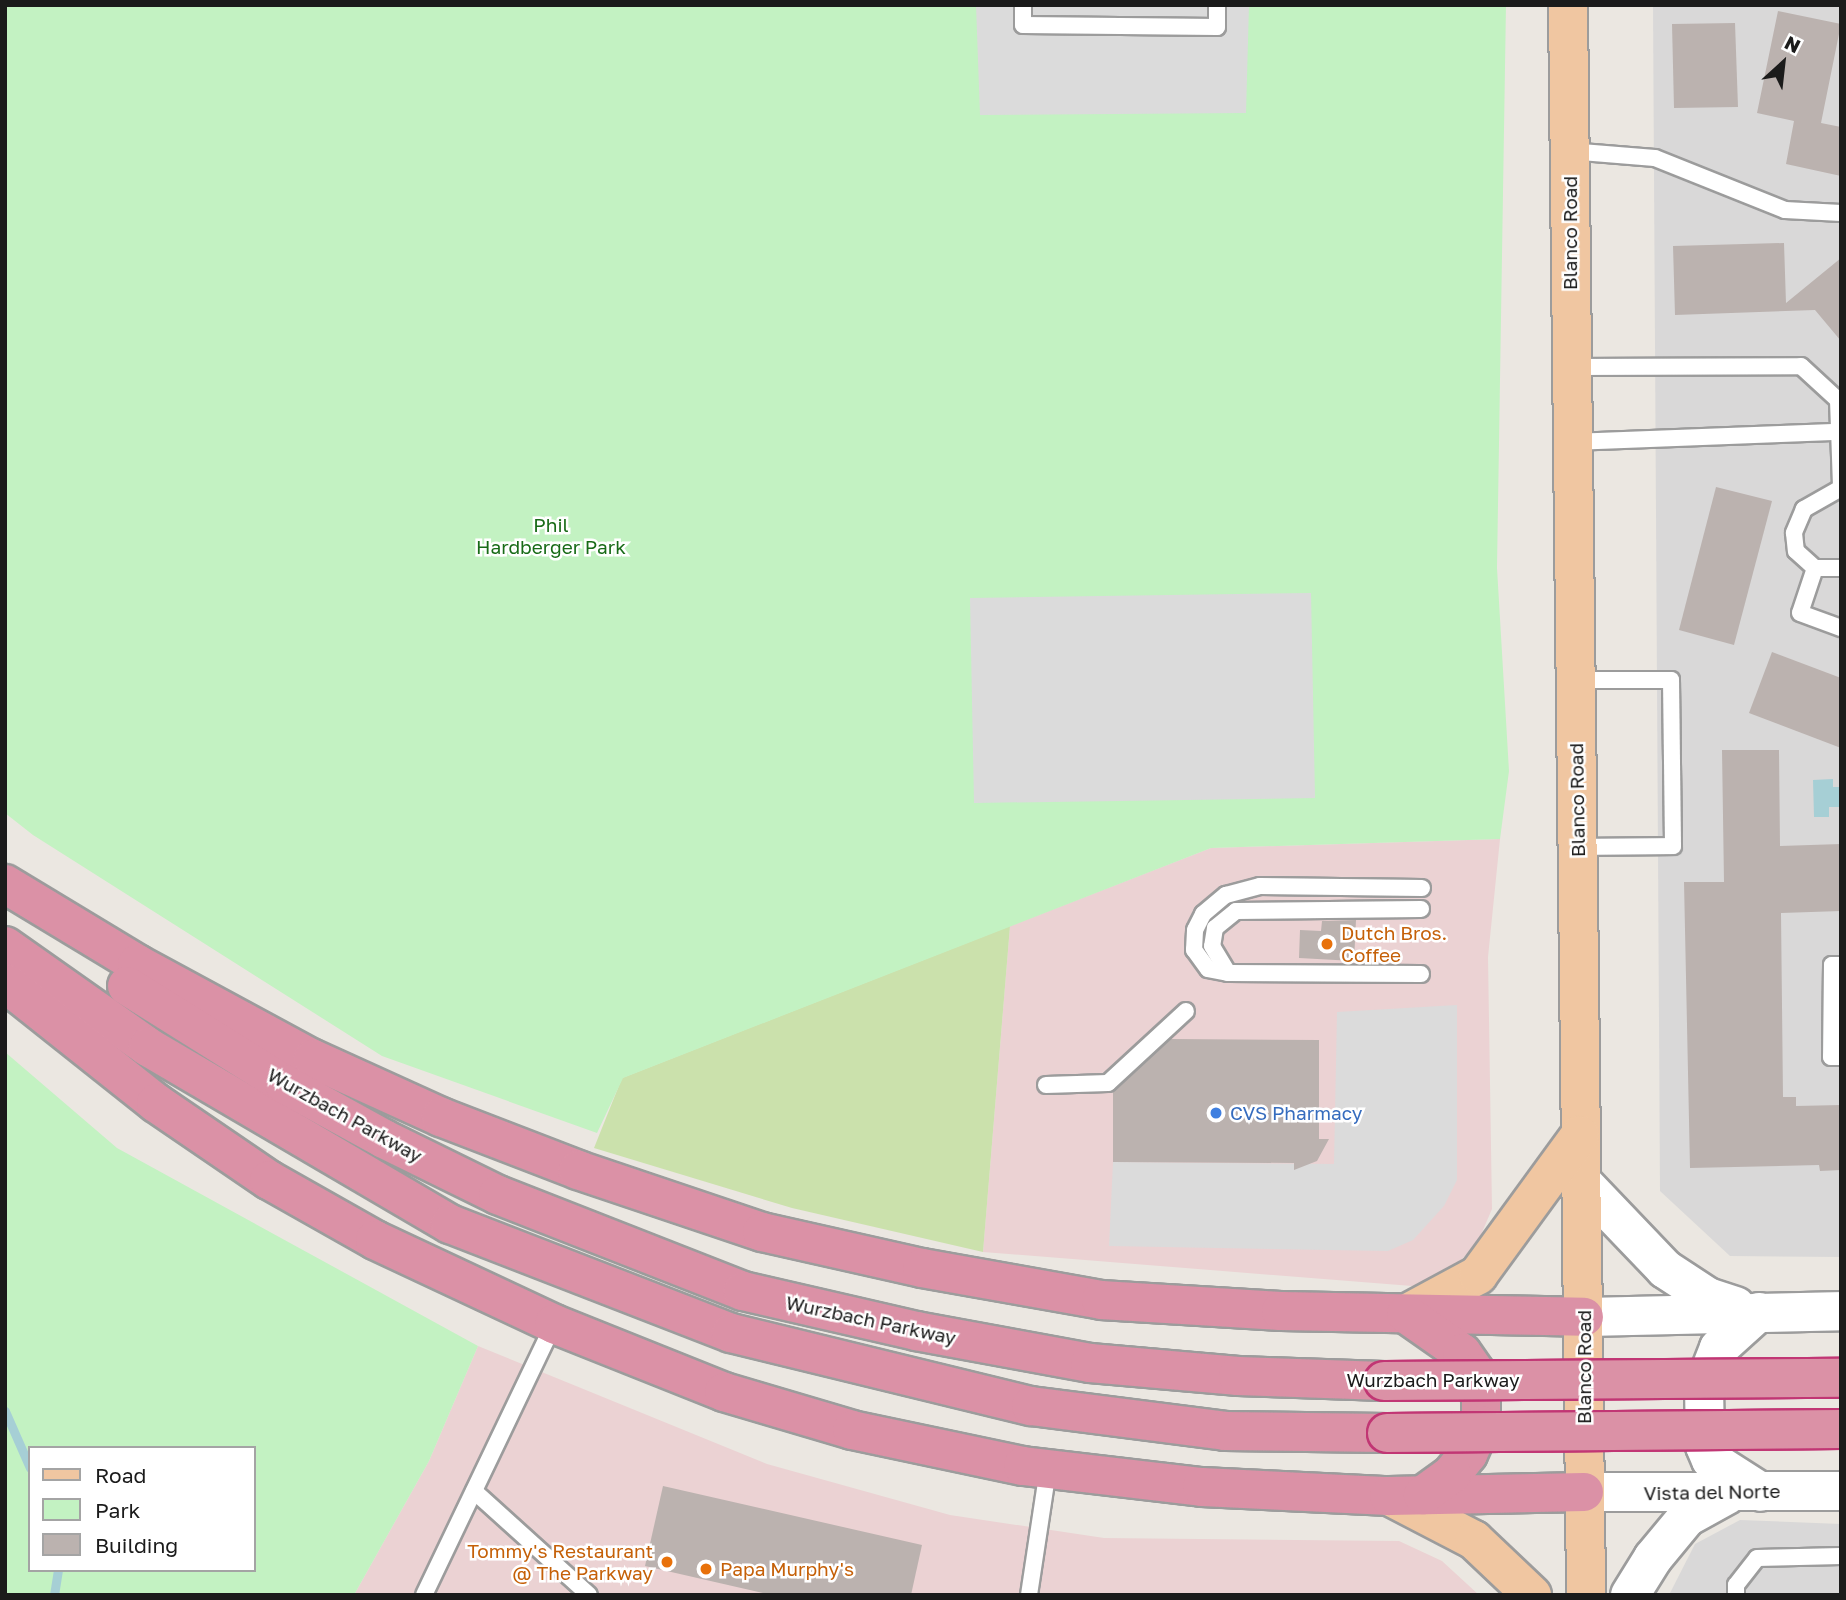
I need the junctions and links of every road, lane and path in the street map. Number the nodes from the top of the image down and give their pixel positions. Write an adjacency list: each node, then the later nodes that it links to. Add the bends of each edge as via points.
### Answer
1 (1023, 5): 2 (lane, via 1023,25 1217,27)
2 (1217, 5)
3 (1568, 5): 4 (main road, Blanco Road)
4 (1569, 151): 5 (lane, via 1655,158 1785,210); 6 (main road, Blanco Road)
5 (1841, 213)
6 (1571, 367): 7 (lane, via 1801,366 1838,400); 8 (main road, Blanco Road)
7 (1838, 432): 8 (lane); 9 (lane)
8 (1571, 442): 13 (main road, Blanco Road)
9 (1841, 488): 10 (lane, via 1804,509 1794,533 1796,551)
10 (1815, 568): 11 (lane); 12 (lane, via 1800,613)
11 (1841, 568)
12 (1841, 628)
13 (1576, 680): 14 (main road, Blanco Road); 14 (lane, via 1671,680 1673,846)
14 (1578, 846): 27 (main road, Blanco Road)
15 (5, 884): 31 (highway, via 137,964 313,1059 429,1112 578,1171 762,1232 922,1268 1101,1300)
16 (1422, 888): 21 (lane, via 1260,886 1226,895 1203,914 1195,930 1194,950 1208,969)
17 (5, 891): 34 (highway, Wurzbach Parkway, bridge, via 116,979 284,1084 384,1139 498,1195 743,1291 916,1331 1090,1363 1238,1376 1384,1381)
18 (1420, 909): 21 (lane, via 1236,911 1215,928 1212,946)
19 (5, 946): 35 (highway, bridge, via 148,1047 450,1224 731,1333 1031,1406 1225,1431)
20 (1841, 965): 25 (lane, via 1832,965 1830,1057)
21 (1228, 973): 22 (lane)
22 (1421, 974)
23 (5, 984): 33 (highway, via 156,1103 270,1180 375,1240)
24 (1186, 1011): 26 (lane, via 1108,1083)
25 (1841, 1057)
26 (1046, 1085)
27 (1580, 1135): 28 (main road, Blanco Road); 31 (main road, via 1478,1275)
28 (1581, 1181): 30 (street, via 1665,1269 1708,1297); 32 (main road, Blanco Road)
29 (1841, 1311): 30 (street)
30 (1759, 1312): 32 (street); 40 (street, via 1731,1334 1711,1360 1704,1386 1711,1460)
31 (1406, 1314): 32 (highway); 41 (highway, via 1462,1353 1476,1374 1481,1425 1468,1454 1452,1474)
32 (1584, 1317): 39 (main road, Blanco Road)
33 (554, 1324): 36 (highway, via 724,1392 852,1430); 37 (lane)
34 (1841, 1378)
35 (1841, 1429)
36 (1048, 1469): 41 (highway, via 1202,1486); 45 (lane)
37 (474, 1491): 43 (lane); 44 (lane)
38 (1841, 1491): 40 (street, Vista del Norte)
39 (1584, 1492): 40 (street, Vista del Norte); 41 (highway); 47 (main road, Blanco Road)
40 (1744, 1493): 48 (street, via 1687,1517)
41 (1406, 1496): 46 (main road, via 1474,1540)
42 (1841, 1556): 49 (lane, via 1757,1558 1735,1585)
43 (424, 1595)
44 (589, 1595)
45 (1029, 1595)
46 (1532, 1595)
47 (1586, 1595)
48 (1630, 1595)
49 (1736, 1595)

